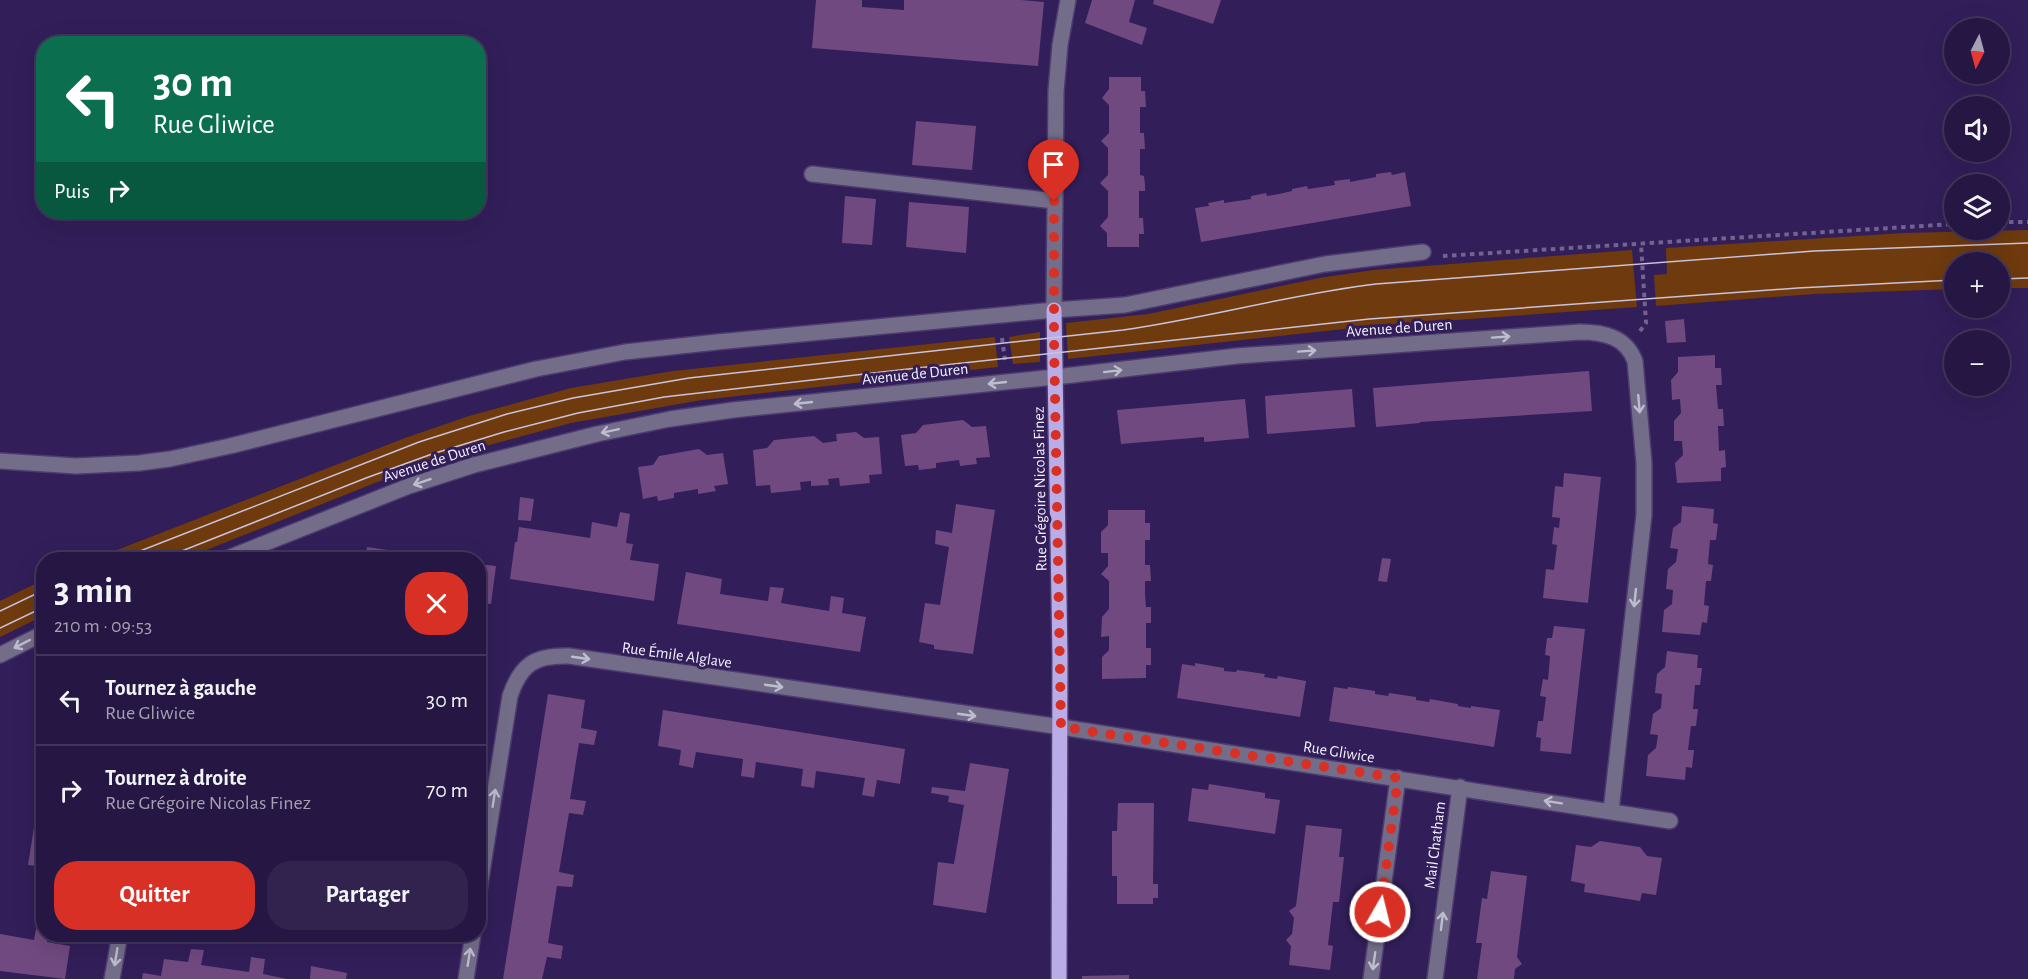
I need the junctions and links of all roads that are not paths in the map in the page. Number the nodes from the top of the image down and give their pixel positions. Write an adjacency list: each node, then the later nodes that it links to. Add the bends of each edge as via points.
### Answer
1 (1068, 0): 3 (street, Rue Grégoire Nicolas Finez, via 1057,68)
2 (812, 174): 3 (street)
3 (1054, 201): 5 (street, Rue Grégoire Nicolas Finez)
4 (1423, 252): 5 (street, via 1333,263 1125,305)
5 (1054, 310): 6 (main road, Rue Grégoire Nicolas Finez); 7 (street, via 625,352 536,369 170,459 76,466)
6 (1055, 377): 8 (street, Avenue de Duren, one-way to 8, via 712,413 597,434 409,486); 11 (main road, Rue Grégoire Nicolas Finez); 14 (street, Avenue de Duren, one-way to 14, via 1237,356 1580,332 1607,335 1623,342 1636,369 1644,499)
7 (0, 461)
8 (243, 552)
9 (36, 637): 10 (street, one-way to 10)
10 (0, 655)
11 (1061, 727): 12 (street, Rue Gliwice); 16 (street, Rue Émile Alglave, one-way to 11, via 510,696 520,673 540,658 569,656); 21 (main road, Rue Grégoire Nicolas Finez)
12 (1398, 778): 13 (street, Rue Gliwice); 22 (street, one-way to 22)
13 (1460, 787): 14 (street, Rue Gliwice, one-way to 13); 23 (street, Mail Chatham, one-way to 13)
14 (1611, 812): 15 (street, Rue Gliwice)
15 (1670, 821)
16 (486, 847)
17 (119, 942): 19 (street, one-way to 19)
18 (472, 942): 20 (street, one-way to 18)
19 (112, 979)
20 (466, 979)
21 (1059, 979)
22 (1371, 979)
23 (1435, 979)

